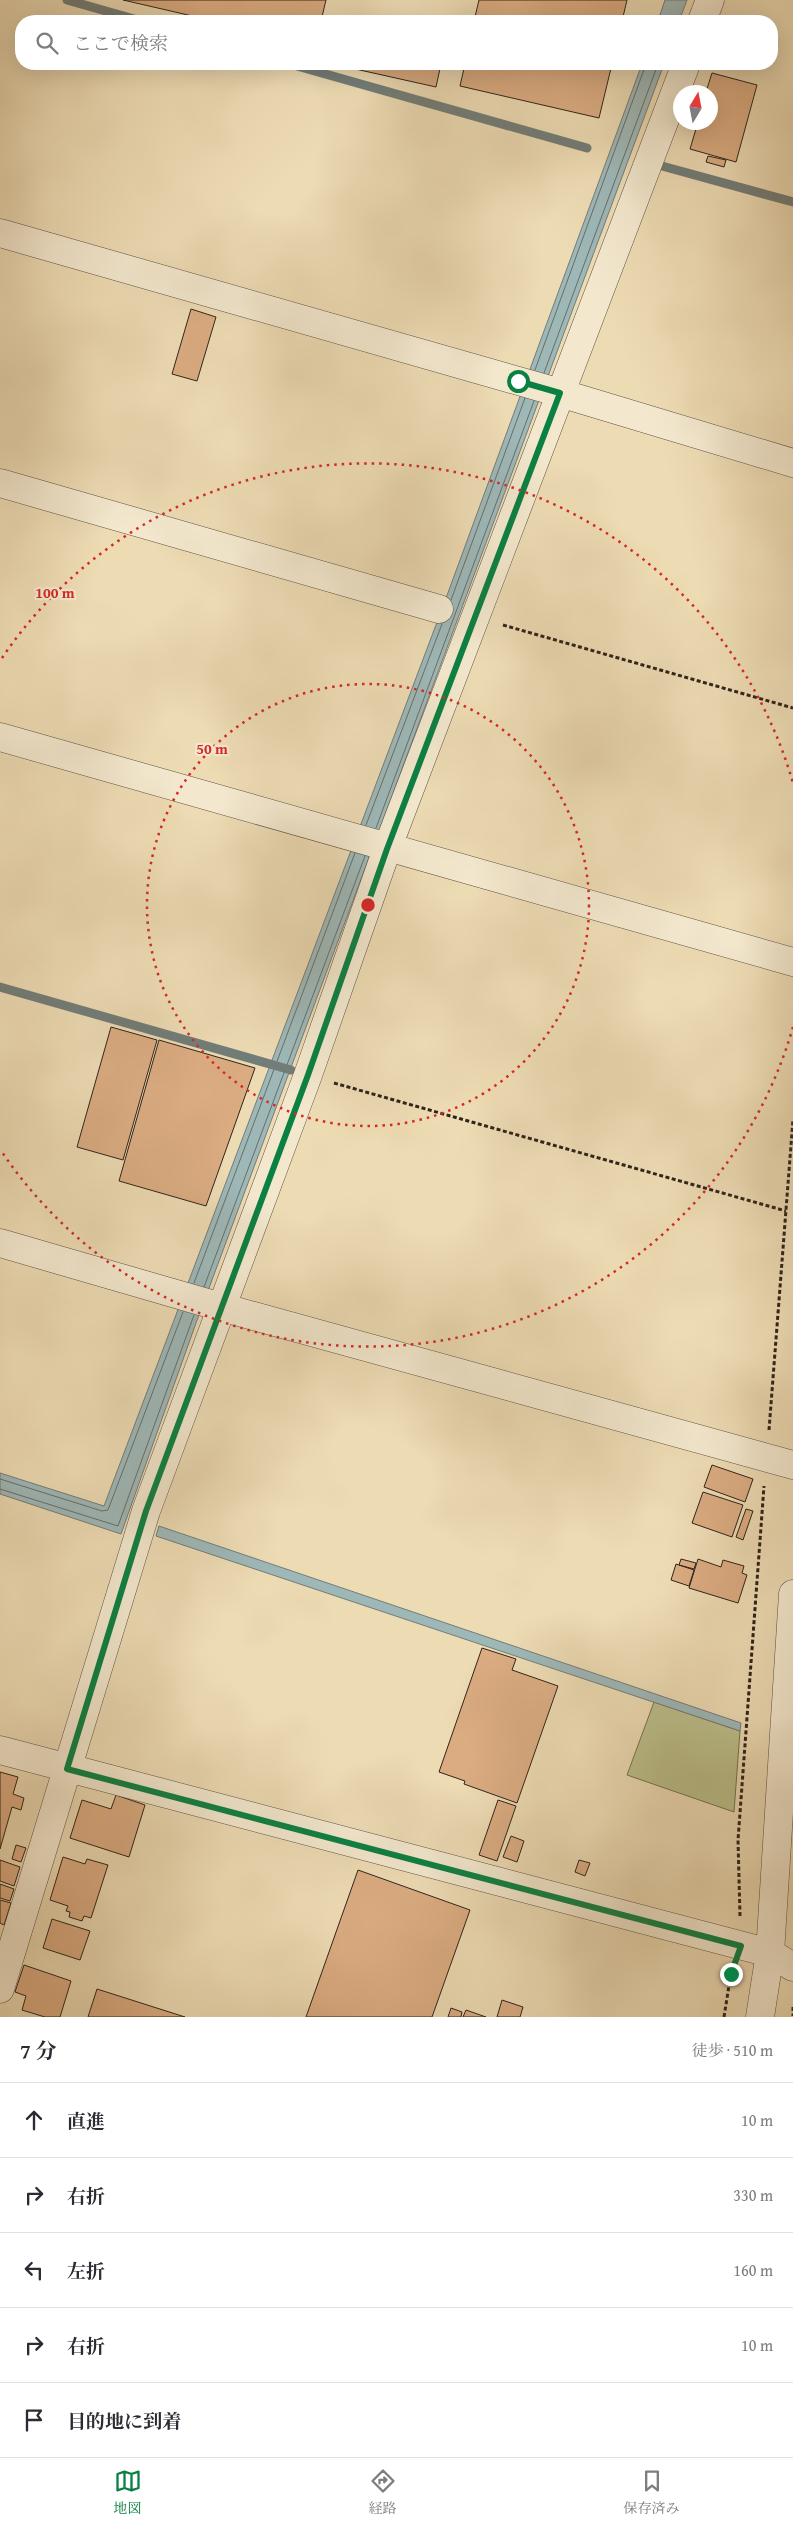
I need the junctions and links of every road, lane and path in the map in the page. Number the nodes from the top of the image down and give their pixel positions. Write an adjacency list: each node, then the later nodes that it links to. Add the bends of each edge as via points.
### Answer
1 (710, 0): 2 (street)
2 (704, 15)
3 (684, 70): 5 (street)
4 (0, 233): 5 (street)
5 (555, 392): 6 (street); 9 (street)
6 (793, 463)
7 (0, 483): 8 (street)
8 (439, 608)
9 (475, 617): 10 (path); 12 (street)
10 (793, 708)
11 (0, 737): 12 (street)
12 (383, 847): 13 (street); 14 (street)
13 (793, 962)
14 (308, 1075): 16 (path); 18 (street)
15 (793, 1119): 16 (path)
16 (786, 1211): 19 (path)
17 (0, 1243): 18 (street)
18 (215, 1305): 19 (street); 23 (street, via 146,1511)
19 (766, 1458): 20 (street); 24 (path, via 738,1840)
20 (793, 1465)
21 (793, 1594): 25 (street)
22 (0, 1750): 23 (street)
23 (67, 1769): 24 (street); 27 (street)
24 (741, 1946): 25 (street); 28 (path, via 731,1974)
25 (770, 1954): 26 (street); 29 (street)
26 (793, 1967)
27 (0, 1989)
28 (724, 2017)
29 (760, 2017)

